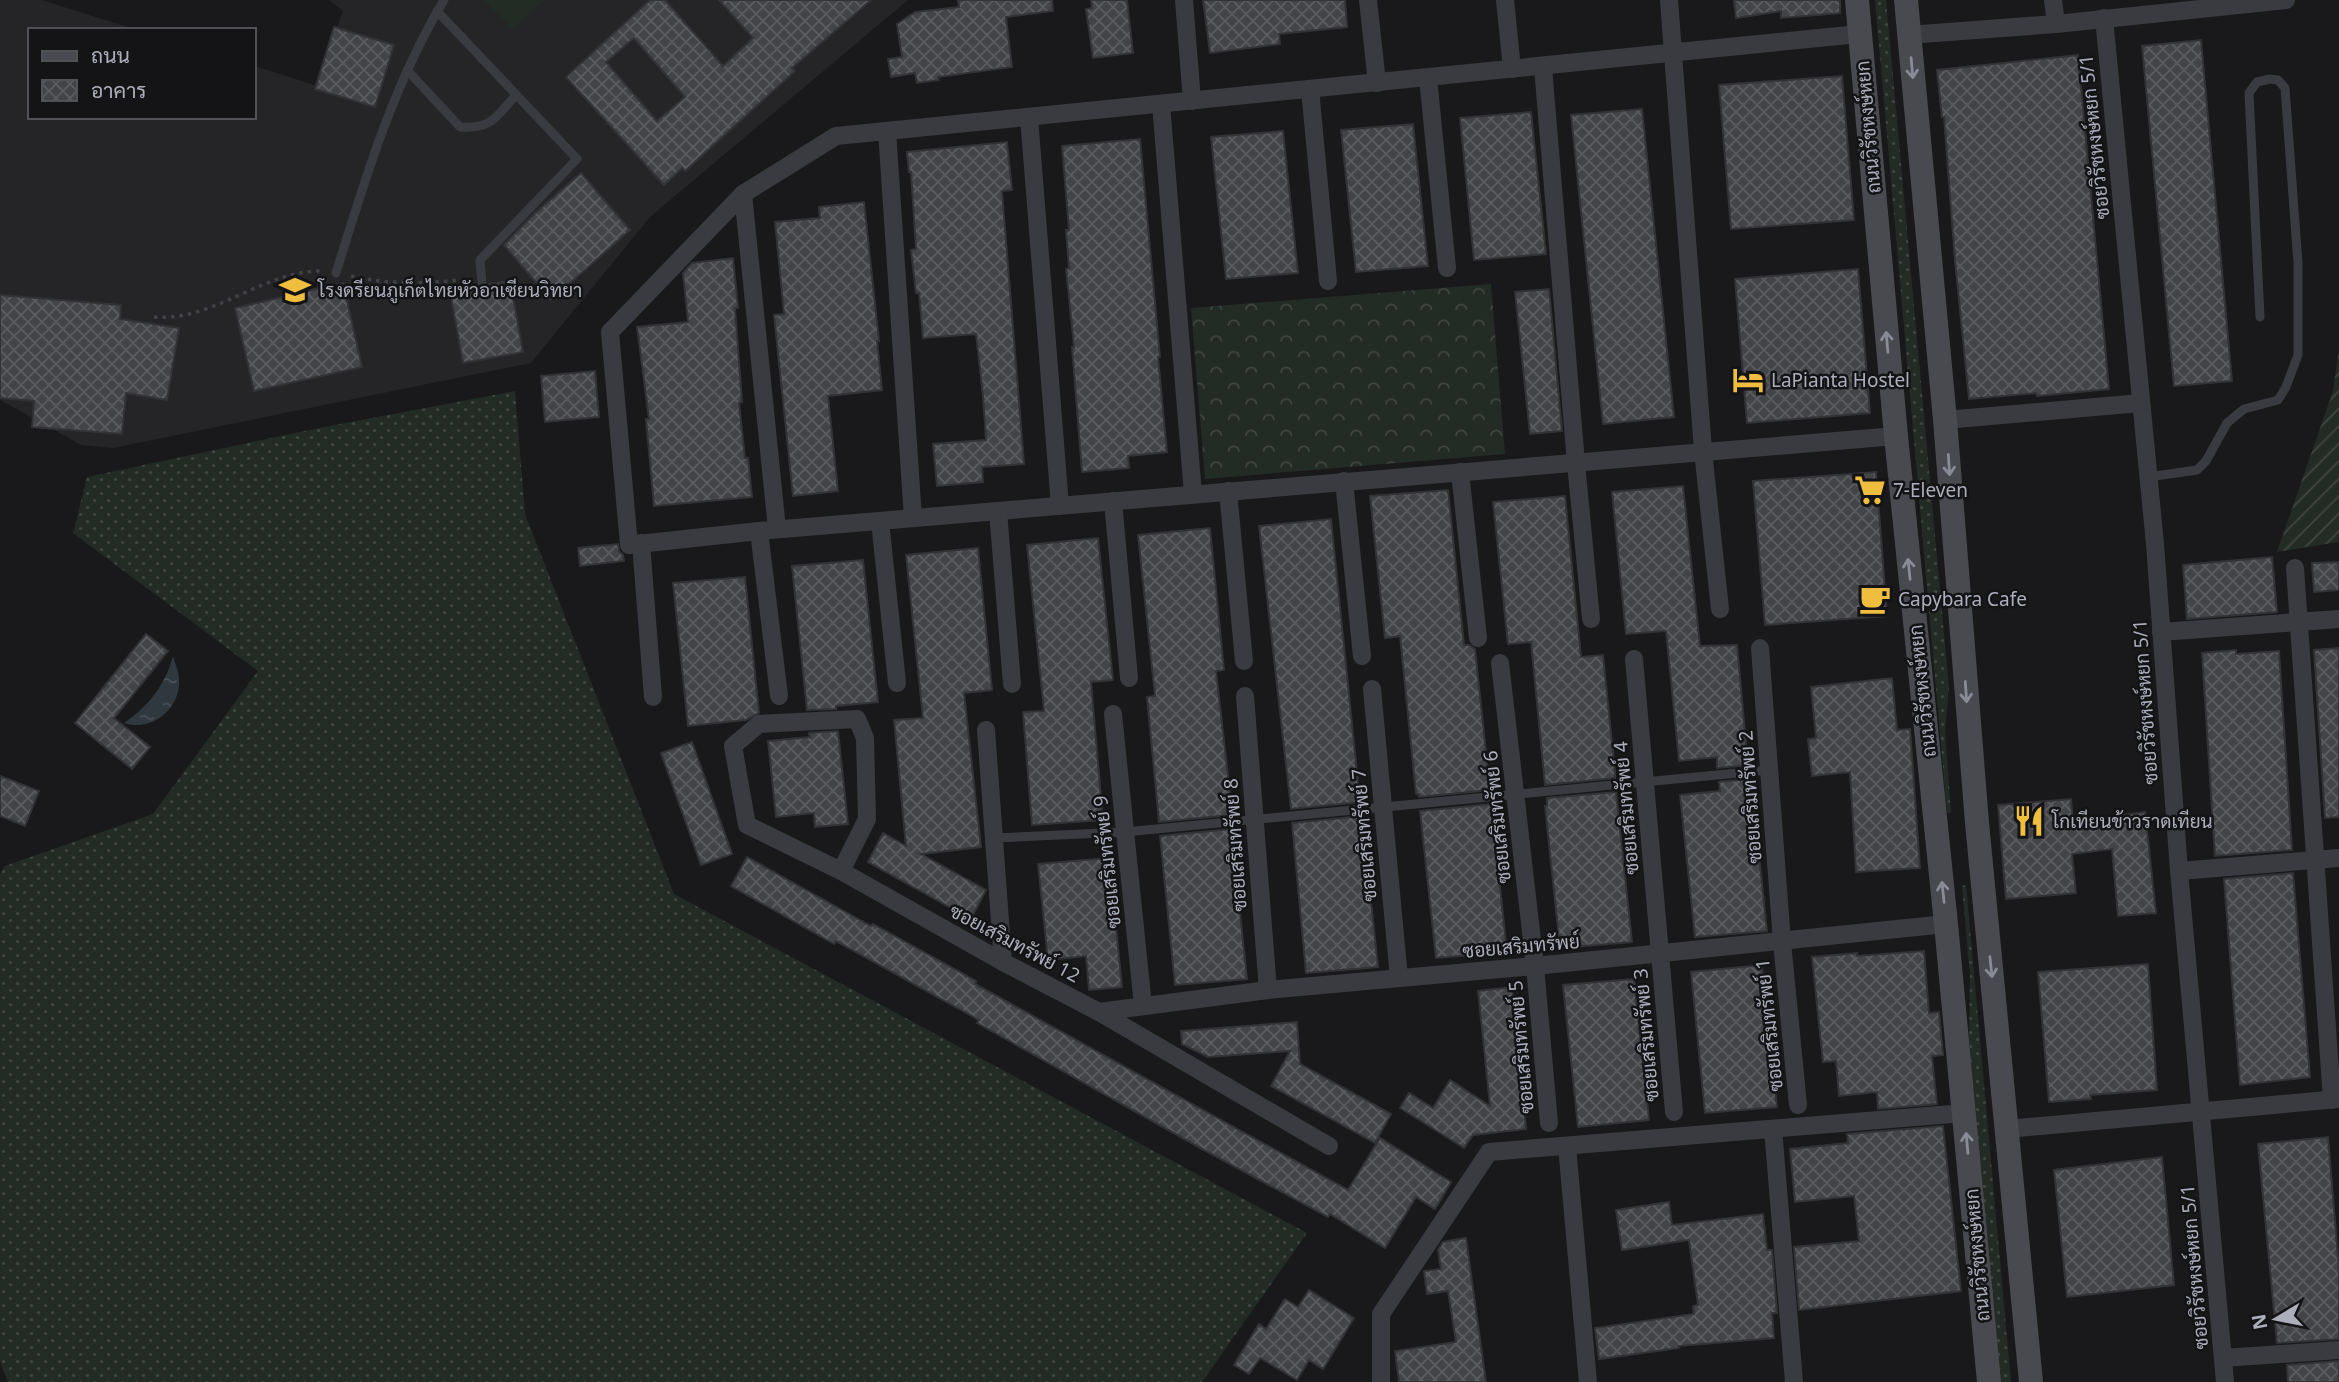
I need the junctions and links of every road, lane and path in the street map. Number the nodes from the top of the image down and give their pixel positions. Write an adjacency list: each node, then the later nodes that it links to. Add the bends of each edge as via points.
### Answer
1 (444, 0): 10 (lane)
2 (1184, 0): 23 (street)
3 (1368, 0): 20 (street)
4 (1505, 0): 17 (street)
5 (1669, 0): 15 (street)
6 (1857, 0): 13 (main road, ถนนวิรัชหงษ์หยก)
7 (1906, 0): 14 (main road)
8 (2053, 0): 12 (street)
9 (2286, 0): 11 (street)
10 (437, 11): 18 (lane); 22 (lane)
11 (2104, 18): 12 (street); 35 (street, ซอยวิรัชหงษ์หยก 5/1)
12 (2056, 24): 14 (street)
13 (1859, 34): 15 (street); 37 (main road, ถนนวิรัชหงษ์หยก, one-way to 13)
14 (1908, 35): 36 (main road, one-way to 36)
15 (1673, 53): 16 (street); 38 (street)
16 (1543, 67): 17 (street); 39 (street)
17 (1512, 69): 19 (street)
18 (407, 70): 22 (lane, via 460,127 477,128 495,119); 30 (lane, via 370,161)
19 (1428, 78): 20 (street); 28 (street)
20 (1377, 83): 21 (street)
21 (1310, 89): 23 (street); 31 (street)
22 (516, 95): 29 (lane, via 577,159 480,260)
23 (1192, 101): 24 (street)
24 (1161, 104): 25 (street); 44 (street)
25 (1029, 117): 26 (street); 46 (street)
26 (887, 131): 27 (street, via 836,136); 48 (street)
27 (743, 194): 50 (street); 51 (street, via 610,332 629,545)
28 (1447, 268)
29 (481, 272): 30 (path, via 472,278 428,284); 32 (lane)
30 (336, 273): 33 (path, via 285,276 212,306 171,318)
31 (1328, 281)
32 (482, 283)
33 (154, 317)
34 (2260, 317): 41 (lane, via 2249,93 2257,82 2270,79 2285,88 2298,263 2298,355 2278,400 2244,409 2227,423 2197,470)
35 (2141, 403): 36 (street); 41 (street, ซอยวิรัชหงษ์หยก 5/1)
36 (1945, 420): 78 (main road, one-way to 78)
37 (1896, 436): 38 (street); 79 (main road, ถนนวิรัชหงษ์หยก, one-way to 37)
38 (1703, 451): 39 (street); 53 (street)
39 (1576, 463): 40 (street); 54 (street)
40 (1460, 472): 42 (street); 58 (street)
41 (2148, 477): 57 (street, ซอยวิรัชหงษ์หยก 5/1)
42 (1344, 481): 43 (street); 60 (street)
43 (1228, 491): 44 (street); 62 (street)
44 (1193, 494): 45 (street)
45 (1113, 501): 46 (street); 64 (street)
46 (1060, 506): 47 (street)
47 (998, 511): 48 (street); 66 (street)
48 (913, 518): 49 (street)
49 (880, 521): 50 (street); 65 (street)
50 (767, 530): 51 (street); 68 (street)
51 (641, 543): 70 (street)
52 (2295, 568): 56 (street)
53 (1720, 609)
54 (1591, 619)
55 (2339, 619): 56 (street)
56 (2298, 621): 57 (street); 83 (street)
57 (2161, 632): 85 (street, ซอยวิรัชหงษ์หยก 5/1)
58 (1478, 638)
59 (1760, 648): 73 (street, ซอยเสริมทรัพย์ 2)
60 (1362, 656)
61 (1634, 659): 74 (street, ซอยเสริมทรัพย์ 4)
62 (1244, 661)
63 (1500, 663): 75 (street, ซอยเสริมทรัพย์ 6)
64 (1129, 678)
65 (897, 683)
66 (1012, 684)
67 (1371, 689): 76 (street, ซอยเสริมทรัพย์ 7)
68 (779, 696)
69 (1245, 696): 77 (street, ซอยเสริมทรัพย์ 8)
70 (653, 697)
71 (1113, 713): 80 (street, ซอยเสริมทรัพย์ 9)
72 (986, 730): 81 (street)
73 (1769, 770): 74 (lane); 87 (street, ซอยเสริมทรัพย์ 2)
74 (1645, 781): 75 (lane); 88 (street, ซอยเสริมทรัพย์ 4)
75 (1515, 793): 76 (lane); 90 (street, ซอยเสริมทรัพย์ 6)
76 (1383, 808): 77 (lane); 91 (street, ซอยเสริมทรัพย์ 7)
77 (1254, 820): 80 (lane); 92 (street, ซอยเสริมทรัพย์ 8)
78 (1977, 823): 79 (main road); 102 (main road, one-way to 102)
79 (1936, 827): 86 (main road, ถนนวิรัชหงษ์หยก, one-way to 79)
80 (1125, 832): 81 (lane); 93 (street, ซอยเสริมทรัพย์ 9)
81 (994, 838): 89 (street)
82 (2339, 858): 83 (street)
83 (2315, 860): 85 (street); 95 (street)
84 (841, 871): 84 (street, ซอยเสริมทรัพย์ 12, via 867,819 866,738 857,719 759,724 733,746 747,825); 89 (street, ซอยเสริมทรัพย์ 12)
85 (2179, 871): 97 (street, ซอยวิรัชหงษ์หยก 5/1)
86 (1946, 924): 87 (street, ซอยเสริมทรัพย์); 99 (main road, ถนนวิรัชหงษ์หยก)
87 (1782, 942): 88 (street, ซอยเสริมทรัพย์); 96 (street, ซอยเสริมทรัพย์ 1)
88 (1660, 954): 90 (street, ซอยเสริมทรัพย์); 98 (street, ซอยเสริมทรัพย์ 3)
89 (1003, 962): 94 (street, ซอยเสริมทรัพย์ 12)
90 (1535, 966): 91 (street, ซอยเสริมทรัพย์); 100 (street, ซอยเสริมทรัพย์ 5)
91 (1399, 978): 92 (street, ซอยเสริมทรัพย์)
92 (1268, 990): 93 (street, ซอยเสริมทรัพย์)
93 (1143, 1006): 94 (street, ซอยเสริมทรัพย์)
94 (1099, 1012): 103 (street, ซอยเสริมทรัพย์ 12)
95 (2335, 1100): 97 (street)
96 (1798, 1105)
97 (2202, 1110): 102 (street); 106 (street, ซอยวิรัชหงษ์หยก 5/1)
98 (1674, 1112)
99 (1964, 1113): 101 (street); 110 (main road, ถนนวิรัชหงษ์หยก, one-way to 99)
100 (1549, 1123)
101 (1773, 1129): 104 (street); 109 (street)
102 (2007, 1129): 111 (main road)
103 (1329, 1146)
104 (1567, 1146): 107 (street, via 1489,1152 1381,1314); 108 (street)
105 (2339, 1350): 106 (street)
106 (2223, 1359): 112 (street, ซอยวิรัชหงษ์หยก 5/1)
107 (1381, 1382)
108 (1588, 1382)
109 (1794, 1382)
110 (1989, 1382)
111 (2031, 1382)
112 (2225, 1382)

